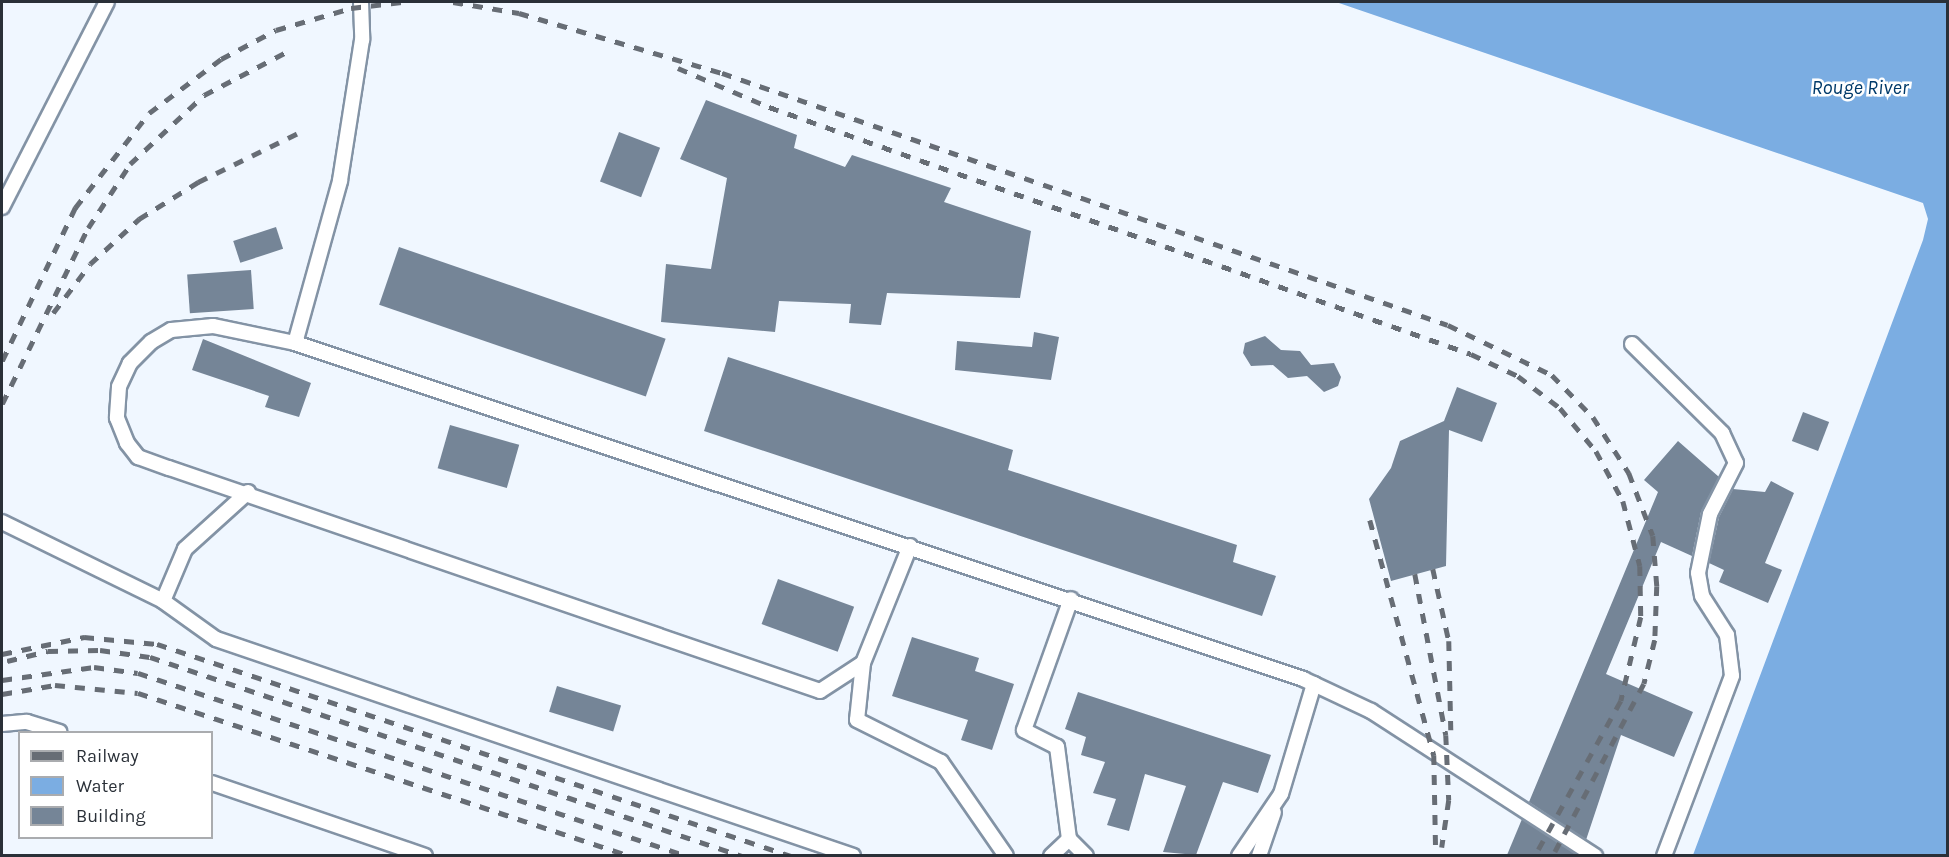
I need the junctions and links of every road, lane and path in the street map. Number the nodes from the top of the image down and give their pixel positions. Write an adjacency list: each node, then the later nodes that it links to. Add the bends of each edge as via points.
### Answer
1 (107, 2): 3 (lane)
2 (361, 2): 4 (lane, via 362,40 340,181)
3 (2, 207)
4 (295, 343): 6 (lane, via 236,327 171,330 130,363 119,387 117,418 138,457); 8 (lane)
5 (1632, 344): 26 (lane, via 1722,433 1736,463 1710,514 1698,573 1702,596 1728,635 1732,676)
6 (248, 492): 10 (lane, via 185,549); 11 (lane, via 820,691)
7 (2, 522): 10 (lane)
8 (910, 546): 9 (lane); 11 (lane)
9 (1071, 599): 12 (lane); 17 (lane, via 1024,730 1057,747)
10 (163, 601): 19 (lane, via 216,639)
11 (863, 663): 20 (lane, via 857,720 940,762)
12 (1314, 684): 16 (lane); 25 (lane, via 1371,711)
13 (2, 724): 14 (lane, via 27,722)
14 (57, 731)
15 (213, 783): 18 (lane)
16 (1281, 794): 23 (lane); 24 (lane)
17 (1069, 839): 21 (lane); 22 (lane)
18 (425, 855)
19 (853, 855)
20 (1006, 855)
21 (1051, 855)
22 (1086, 855)
23 (1239, 855)
24 (1259, 855)
25 (1595, 855)
26 (1664, 855)

